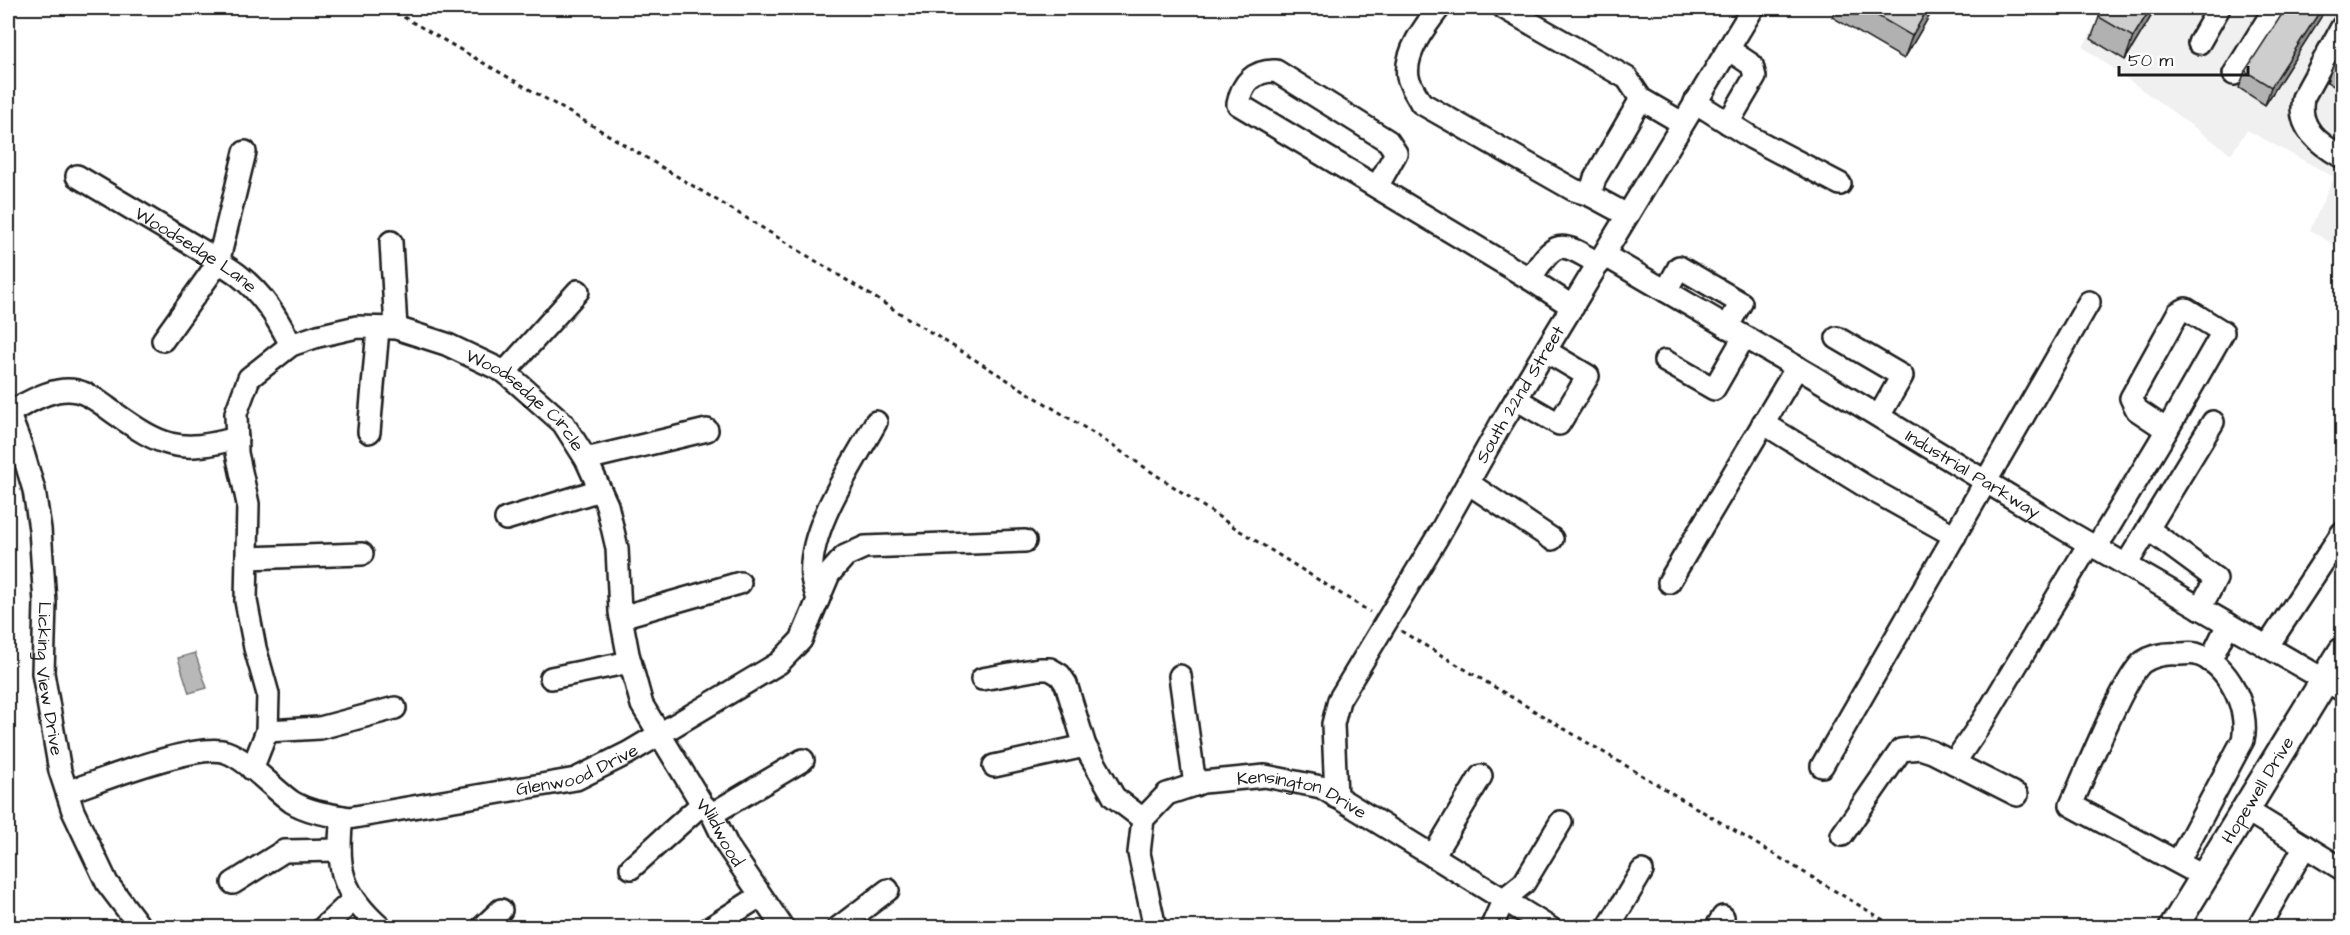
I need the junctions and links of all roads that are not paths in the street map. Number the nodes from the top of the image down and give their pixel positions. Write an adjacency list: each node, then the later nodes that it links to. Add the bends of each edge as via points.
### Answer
1 (1439, 8): 19 (street, via 1414,46 1408,67 1409,80 1421,104 1574,190)
2 (1504, 8): 10 (street, via 1627,78)
3 (2219, 8): 7 (street)
4 (2275, 8): 9 (street)
5 (1746, 10): 8 (street, South 22nd Street)
6 (2343, 27): 15 (street, via 2303,98 2301,109 2304,123 2316,140)
7 (2199, 43)
8 (1728, 49): 11 (street, South 22nd Street); 13 (street, via 1752,65 1755,77)
9 (2234, 74)
10 (1641, 99): 12 (street); 19 (street, via 1594,178)
11 (1695, 102): 12 (street, South 22nd Street); 13 (street)
12 (1682, 123): 20 (street, South 22nd Street)
13 (1728, 123): 17 (street)
14 (245, 152): 23 (street)
15 (2343, 157)
16 (77, 176): 23 (street, Woodsedge Lane, via 206,252)
17 (1840, 184)
18 (1377, 187): 18 (street, via 1238,104 1253,75 1263,70 1276,71 1388,141 1396,153); 24 (street)
19 (1590, 195): 20 (street)
20 (1627, 215): 22 (street, South 22nd Street)
21 (391, 242): 28 (street)
22 (1601, 259): 24 (street, Industrial Parkway, via 1572,248 1558,248 1547,252); 27 (street, South 22nd Street); 29 (street, Industrial Parkway)
23 (218, 263): 31 (street); 32 (street, Woodsedge Lane, via 260,294)
24 (1530, 279): 27 (street)
25 (578, 291): 36 (street)
26 (2089, 302): 48 (street)
27 (1573, 307): 33 (street, South 22nd Street)
28 (387, 328): 32 (street, Woodsedge Circle, via 357,327); 36 (street, Woodsedge Circle, via 446,344); 45 (street)
29 (1735, 332): 34 (street, via 1714,389); 35 (street, Industrial Parkway)
30 (1837, 338): 39 (street, via 1902,376)
31 (163, 340)
32 (291, 345): 46 (street, Woodsedge Circle, via 249,378 236,413)
33 (1546, 351): 37 (street, South 22nd Street); 37 (street, via 1588,376 1559,424)
34 (1665, 361)
35 (1797, 367): 39 (street, Industrial Parkway); 42 (street)
36 (506, 372): 47 (street, Woodsedge Circle, via 563,423)
37 (1516, 399): 49 (street, South 22nd Street)
38 (8, 412): 46 (street, via 53,392 77,391 147,435 173,446 213,445); 86 (street, Licking View Drive, via 34,490 45,603 43,673 51,728)
39 (1879, 416): 48 (street, Industrial Parkway)
40 (876, 422): 63 (street, via 822,520 812,577)
41 (2213, 422): 52 (street)
42 (1763, 423): 54 (street); 61 (street)
43 (708, 430): 47 (street)
44 (2167, 430): 44 (street, via 2223,332 2186,309 2178,313 2131,398 2137,410); 57 (street)
45 (369, 432)
46 (237, 438): 59 (street, Woodsedge Circle, via 248,504)
47 (586, 459): 50 (street, Woodsedge Circle)
48 (1987, 482): 54 (street); 57 (street, Industrial Parkway)
49 (1468, 483): 55 (street); 88 (street, South 22nd Street, via 1339,700 1333,724)
50 (600, 490): 51 (street); 65 (street, Woodsedge Circle, via 618,548)
51 (506, 519)
52 (2148, 530): 60 (street); 64 (street, via 2216,579)
53 (2343, 533): 67 (street)
54 (1955, 536): 82 (street)
55 (1552, 539)
56 (1025, 541): 63 (street, Glenwood Drive, via 865,547 845,556 829,574)
57 (2092, 546): 60 (street, Industrial Parkway); 80 (street)
58 (362, 554): 59 (street)
59 (247, 558): 76 (street, Woodsedge Circle, via 246,601 268,694)
60 (2126, 565): 64 (street, Industrial Parkway)
61 (1669, 582)
62 (740, 583): 65 (street)
63 (818, 600): 77 (street, Glenwood Drive, via 801,640 779,663)
64 (2200, 608): 66 (street, Industrial Parkway)
65 (621, 617): 70 (street, Woodsedge Circle)
66 (2228, 624): 67 (street, Industrial Parkway); 69 (street)
67 (2267, 647): 74 (street, Industrial Parkway)
68 (2343, 652): 74 (main road, Hopewell Drive)
69 (2210, 661): 98 (street, via 2224,674 2239,701 2245,730); 98 (street, via 2195,654 2166,653 2137,668 2071,805)
70 (630, 662): 72 (street); 77 (street, Woodsedge Circle, via 642,705)
71 (1180, 676): 85 (street)
72 (551, 678)
73 (982, 680): 78 (street, via 1039,669 1050,669 1060,675)
74 (2335, 686): 90 (main road, Hopewell Drive)
75 (395, 708): 76 (street, via 320,728)
76 (267, 731): 83 (street, Woodsedge Circle)
77 (660, 735): 89 (street, Wildwood); 91 (street, Glenwood Drive, via 576,779 371,816)
78 (1085, 746): 81 (street); 92 (street, via 1114,797)
79 (803, 760): 89 (street)
80 (1954, 763): 87 (street); 94 (street, via 1920,748 1901,750)
81 (994, 766)
82 (1822, 766)
83 (252, 769): 86 (street, Glenwood Drive, via 227,752 210,750 187,753); 91 (street, Glenwood Drive, via 293,802)
84 (1481, 776): 97 (street)
85 (1195, 785): 88 (street, Kensington Drive, via 1265,776 1321,787); 92 (street, Kensington Drive, via 1167,794)
86 (67, 792): 109 (street, Licking View Drive, via 107,883)
87 (2017, 795)
88 (1336, 796): 97 (street, Kensington Drive)
89 (707, 809): 99 (street); 105 (street, Wildwood)
90 (2246, 810): 95 (street); 102 (main road, Hopewell Drive)
91 (342, 817): 96 (street)
92 (1143, 819): 116 (street, via 1139,853)
93 (1561, 822): 107 (street, via 1524,883)
94 (1842, 836)
95 (2305, 846): 100 (street); 121 (street)
96 (340, 850): 103 (street, via 284,850); 106 (street, via 343,877)
97 (1433, 856): 107 (street, Kensington Drive)
98 (2178, 861): 102 (street)
99 (631, 868)
100 (2343, 869)
101 (1642, 871): 119 (street)
102 (2203, 876): 120 (main road, Hopewell Drive)
103 (233, 883)
104 (888, 890): 115 (street)
105 (760, 896): 113 (street); 114 (street, Wildwood)
106 (354, 899): 110 (street); 111 (street)
107 (1504, 899): 117 (street); 118 (street, Kensington Drive)
108 (501, 910): 112 (street)
109 (141, 927)
110 (323, 927)
111 (381, 927)
112 (482, 927)
113 (710, 927)
114 (783, 927)
115 (838, 927)
116 (1155, 927)
117 (1491, 927)
118 (1550, 927)
119 (1608, 927)
120 (2173, 927)
121 (2258, 927)

